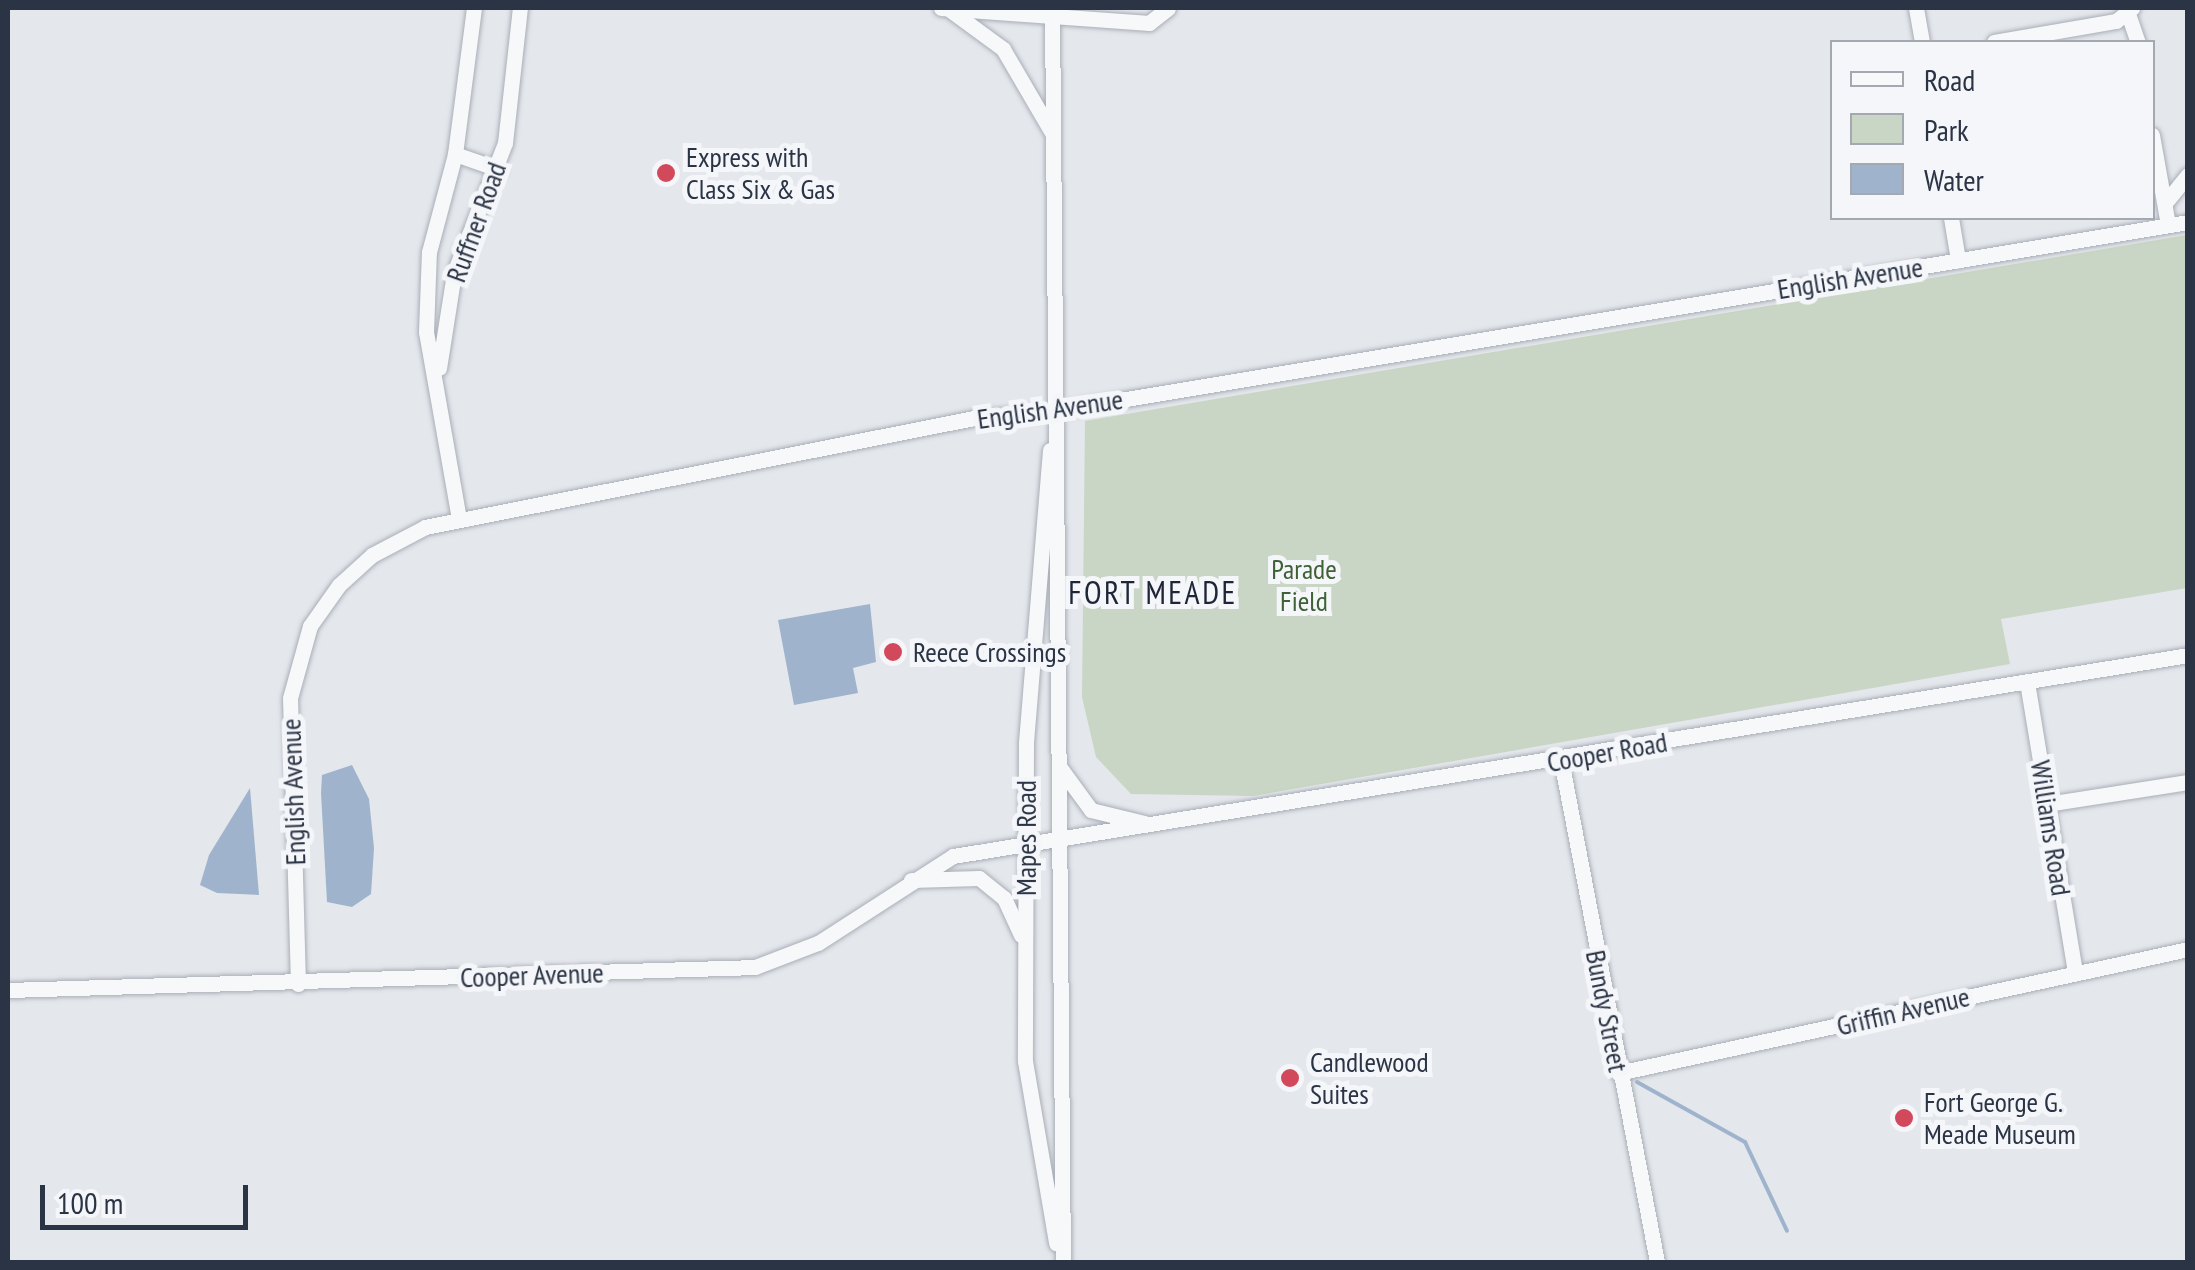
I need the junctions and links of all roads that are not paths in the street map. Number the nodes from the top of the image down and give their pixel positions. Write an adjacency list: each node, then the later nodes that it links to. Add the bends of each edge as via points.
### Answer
1 (474, 8): 13 (street, Ruffner Road)
2 (520, 8): 14 (street, Ruffner Road)
3 (945, 8): 7 (street); 11 (street, via 1003,49)
4 (1168, 8): 7 (street, via 1149,23)
5 (1916, 8): 8 (street)
6 (2129, 9): 9 (street, via 2116,21); 10 (street)
7 (1052, 12): 11 (street, Mapes Road)
8 (1922, 40)
9 (2006, 40)
10 (2137, 40)
11 (1054, 138): 24 (street, Mapes Road)
12 (2155, 152): 16 (street)
13 (456, 154): 14 (street); 21 (street, Ruffner Road)
14 (498, 169): 22 (street, Ruffner Road)
15 (2188, 175): 16 (street)
16 (2164, 203): 19 (street)
17 (1951, 220): 20 (street)
18 (2188, 222): 19 (street, English Avenue)
19 (2168, 225): 20 (street, English Avenue)
20 (1958, 260): 24 (street, English Avenue)
21 (428, 266): 22 (street); 23 (street, Ruffner Road, via 426,332)
22 (454, 273): 23 (street, Ruffner Road)
23 (438, 376): 25 (street, Ruffner Road)
24 (1054, 411): 25 (street, English Avenue, via 974,418); 29 (street, Mapes Road); 34 (street, Mapes Road, via 1028,696)
25 (459, 519): 39 (street, English Avenue, via 372,555 310,626 290,698)
26 (2188, 655): 27 (street, Cooper Road)
27 (2026, 682): 28 (street, Cooper Road); 31 (street, Williams Road)
28 (1561, 760): 32 (street, Cooper Road); 41 (street, Bundy Street)
29 (1059, 762): 32 (street, via 1091,810); 33 (street, Mapes Road)
30 (2188, 782): 31 (street)
31 (2047, 804): 38 (street, Williams Road)
32 (1158, 826): 33 (street, Cooper Road)
33 (1059, 840): 34 (street, Cooper Road); 42 (street, Mapes Road)
34 (1026, 845): 35 (street, Cooper Avenue, via 953,856); 36 (street, Mapes Road)
35 (908, 880): 36 (street, via 970,875 988,882 1004,898); 39 (street, Cooper Avenue, via 818,943 755,967)
36 (1025, 946): 42 (street, Mapes Road, via 1025,1061 1043,1195)
37 (2188, 949): 38 (street, Griffin Avenue)
38 (2075, 974): 41 (street, Griffin Avenue)
39 (298, 984): 40 (street, Cooper Avenue)
40 (8, 990)
41 (1618, 1073): 43 (street, Bundy Street)
42 (1062, 1262)
43 (1657, 1262)

